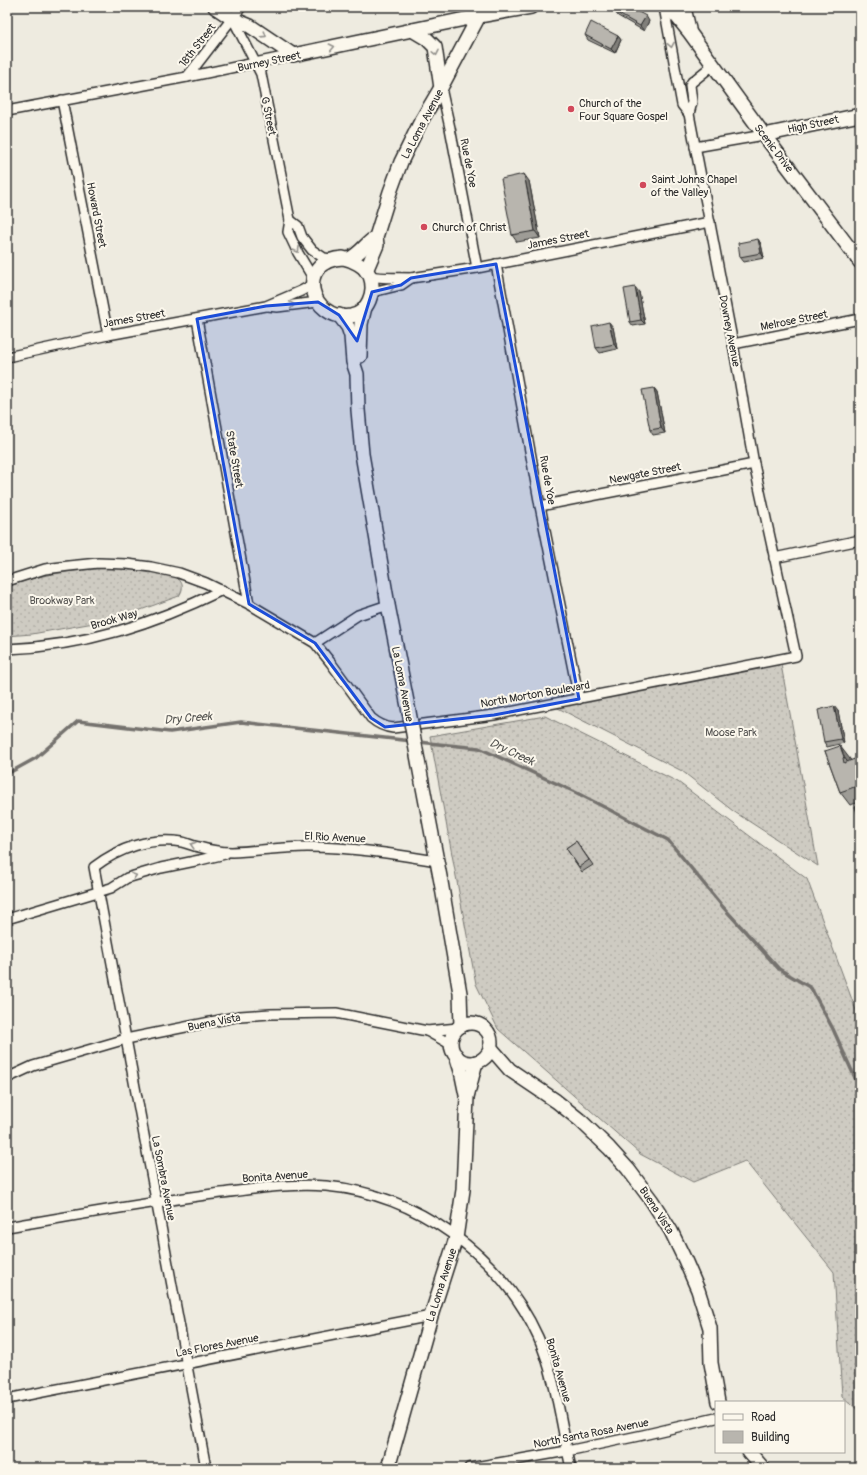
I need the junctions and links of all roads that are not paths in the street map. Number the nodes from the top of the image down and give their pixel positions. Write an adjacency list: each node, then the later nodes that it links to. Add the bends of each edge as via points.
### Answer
1 (215, 7): 8 (main road, G Street)
2 (241, 7): 8 (street, 18th Street)
3 (531, 7): 7 (main road, Burney Street)
4 (664, 7): 18 (street, Downey Avenue, one-way to 18, via 682,105)
5 (669, 7): 10 (main road, Scenic Drive)
6 (682, 7): 10 (main road)
7 (483, 10): 9 (main road, Burney Street); 15 (main road, La Loma Avenue)
8 (232, 19): 11 (main road, G Street, one-way to 11, via 250,26); 12 (street, G Street); 14 (street, 18th Street)
9 (412, 30): 11 (main road, Burney Street, one-way to 9); 15 (main road, one-way to 15, via 435,47)
10 (690, 33): 13 (main road, Scenic Drive)
11 (294, 56): 12 (street, Burney Street)
12 (257, 64): 14 (street, Burney Street); 22 (street, G Street, via 263,80)
13 (713, 65): 18 (street, via 690,85 692,102); 20 (main road, Scenic Drive)
14 (187, 77): 16 (street, Burney Street)
15 (441, 88): 24 (main road, La Loma Avenue, via 401,162); 29 (street, Rue de Yoe)
16 (62, 100): 17 (street, Burney Street); 40 (street, Howard Street)
17 (7, 111)
18 (689, 114): 21 (street, Downey Avenue)
19 (860, 115): 20 (main road, High Street)
20 (764, 135): 21 (street, High Street); 27 (main road, Scenic Drive)
21 (695, 147): 23 (street, Downey Avenue)
22 (290, 220): 25 (street, G Street, via 298,226 312,250 324,258); 32 (street, G Street, one-way to 32, via 288,232)
23 (710, 222): 28 (street, James Street); 41 (street, Downey Avenue)
24 (376, 237): 26 (main road); 30 (main road, La Loma Avenue, via 377,245)
25 (331, 259): 26 (main road); 32 (main road, via 317,269)
26 (349, 259): 30 (main road)
27 (860, 262)
28 (496, 264): 29 (street, James Street); 45 (street, Rue de Yoe)
29 (476, 268): 31 (street, James Street)
30 (368, 274): 31 (street, James Street, via 387,278); 33 (main road)
31 (411, 278): 33 (street, James Street, one-way to 31, via 402,285)
32 (312, 281): 34 (main road, via 313,292); 35 (street, James Street, via 301,291)
33 (372, 292): 36 (main road)
34 (318, 302): 35 (street, James Street, one-way to 34); 37 (main road)
35 (266, 306): 38 (street, James Street)
36 (365, 308): 37 (main road, via 353,316); 43 (main road, La Loma Avenue, via 361,324 360,362)
37 (339, 315): 43 (main road, La Loma Avenue, via 351,336 353,362)
38 (197, 319): 40 (street, James Street); 50 (street, State Street)
39 (860, 319): 41 (street, Melrose Street)
40 (108, 335): 42 (street, James Street)
41 (733, 344): 44 (street, Downey Avenue)
42 (7, 357)
43 (357, 374): 51 (main road, La Loma Avenue, via 362,454)
44 (754, 464): 45 (street, Newgate Street); 47 (street, Downey Avenue)
45 (540, 506): 55 (street, Rue de Yoe)
46 (860, 540): 47 (street)
47 (774, 558): 54 (street, Downey Avenue)
48 (7, 581): 49 (street, North Morton Boulevard, via 45,570 98,563 151,567 179,573)
49 (222, 590): 50 (street, North Morton Boulevard); 53 (street, Brook Way, via 126,630 59,644)
50 (249, 604): 52 (street, North Morton Boulevard)
51 (388, 605): 52 (street, via 358,615); 57 (main road, La Loma Avenue, bridge)
52 (315, 643): 55 (street, North Morton Boulevard, via 371,718 385,727 494,715)
53 (7, 649)
54 (796, 656): 55 (street, North Morton Boulevard)
55 (579, 699)
56 (232, 852): 57 (street, El Rio Avenue, via 275,848 346,848); 58 (street, El Rio Avenue, one-way to 56, via 127,878); 58 (street, El Rio Avenue, one-way to 58, via 182,842 160,841 123,849 94,867)
57 (437, 861): 60 (main road, La Loma Avenue)
58 (99, 892): 59 (street, El Rio Avenue); 64 (street, La Sombra Avenue)
59 (7, 920)
60 (460, 993): 61 (main road, La Loma Avenue); 62 (main road, La Loma Avenue)
61 (480, 1025): 62 (main road, via 473,1023); 65 (main road, via 489,1034)
62 (460, 1027): 63 (street, Buena Vista); 66 (main road, via 452,1037)
63 (427, 1031): 64 (street, Buena Vista, via 336,1013 278,1014 240,1016); 66 (street, Buena Vista)
64 (126, 1039): 69 (street, Buena Vista, via 33,1066); 71 (street, La Sombra Avenue)
65 (490, 1047): 67 (main road, via 488,1053); 68 (main road, Buena Vista)
66 (454, 1050): 67 (main road, via 461,1060); 70 (main road, La Loma Avenue)
67 (478, 1061): 68 (main road, Buena Vista); 70 (main road, La Loma Avenue)
68 (510, 1070): 77 (main road, Buena Vista, via 556,1101 614,1153 652,1201 671,1231 698,1290 710,1328 711,1363)
69 (7, 1078)
70 (467, 1097): 73 (main road, La Loma Avenue, via 463,1190)
71 (156, 1201): 72 (street, Bonita Avenue); 73 (street, Bonita Avenue, via 297,1185 326,1186 372,1194 400,1204); 75 (street, La Sombra Avenue)
72 (7, 1227)
73 (456, 1238): 74 (main road, La Loma Avenue); 79 (street, Bonita Avenue, via 496,1272 527,1315 547,1360)
74 (431, 1316): 75 (street, Las Flores Avenue); 82 (main road, La Loma Avenue)
75 (186, 1363): 76 (street, Las Flores Avenue); 81 (street, La Sombra Avenue)
76 (7, 1399)
77 (718, 1401)
78 (715, 1418): 79 (street, North Santa Rosa Avenue)
79 (567, 1451): 83 (street, North Santa Rosa Avenue); 84 (street, Bonita Avenue)
80 (750, 1453): 85 (main road)
81 (206, 1468)
82 (388, 1468)
83 (469, 1468)
84 (571, 1468)
85 (763, 1468)

